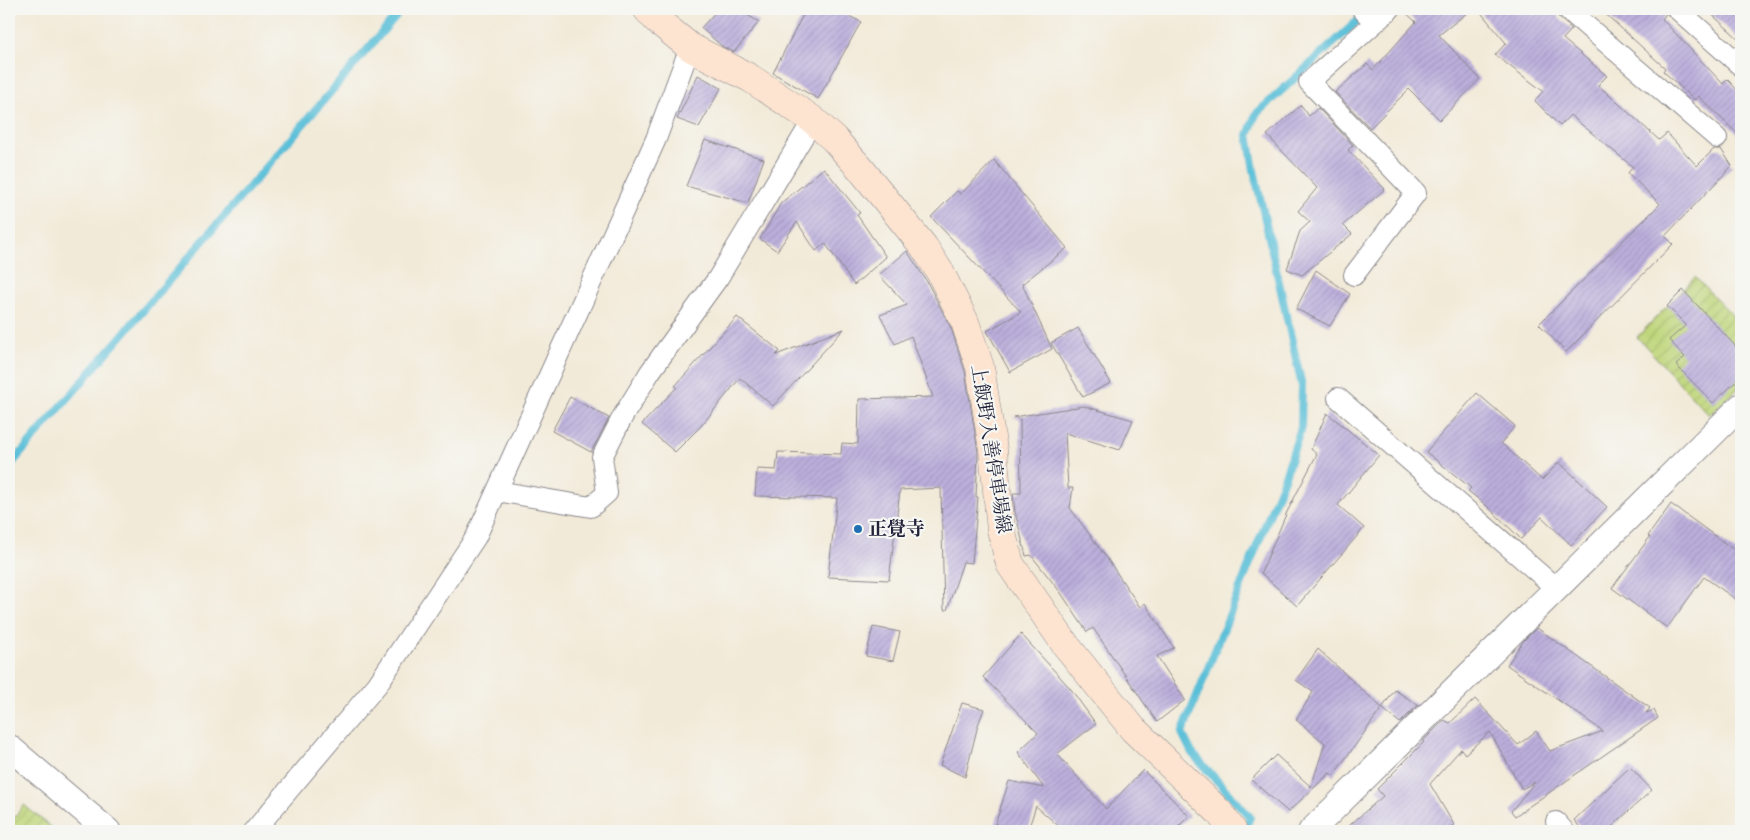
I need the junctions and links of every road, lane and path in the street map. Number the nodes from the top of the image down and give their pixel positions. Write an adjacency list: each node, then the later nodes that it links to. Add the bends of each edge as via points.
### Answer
1 (647, 9): 6 (main road, 上飯野入善停車場線)
2 (1390, 9): 5 (street)
3 (1567, 9): 9 (street)
4 (1677, 9): 7 (street)
5 (1369, 16): 10 (street, via 1310,82 1416,193)
6 (690, 47): 8 (main road, 上飯野入善停車場線, via 750,78); 13 (street, via 656,139)
7 (1741, 66)
8 (813, 120): 13 (street, via 718,278 650,372 624,416 602,457 607,493 591,507); 18 (main road, 上飯野入善停車場線, via 860,168 924,247 966,322 980,367 1001,530 1010,564 1065,644 1133,730 1219,812)
9 (1717, 138)
10 (1354, 275)
11 (1338, 398): 14 (street)
12 (1741, 406): 14 (street)
13 (497, 490): 17 (street, via 476,537 377,686)
14 (1557, 589): 19 (street)
15 (9, 747): 16 (street)
16 (108, 831)
17 (254, 831)
18 (1233, 831)
19 (1311, 831)

